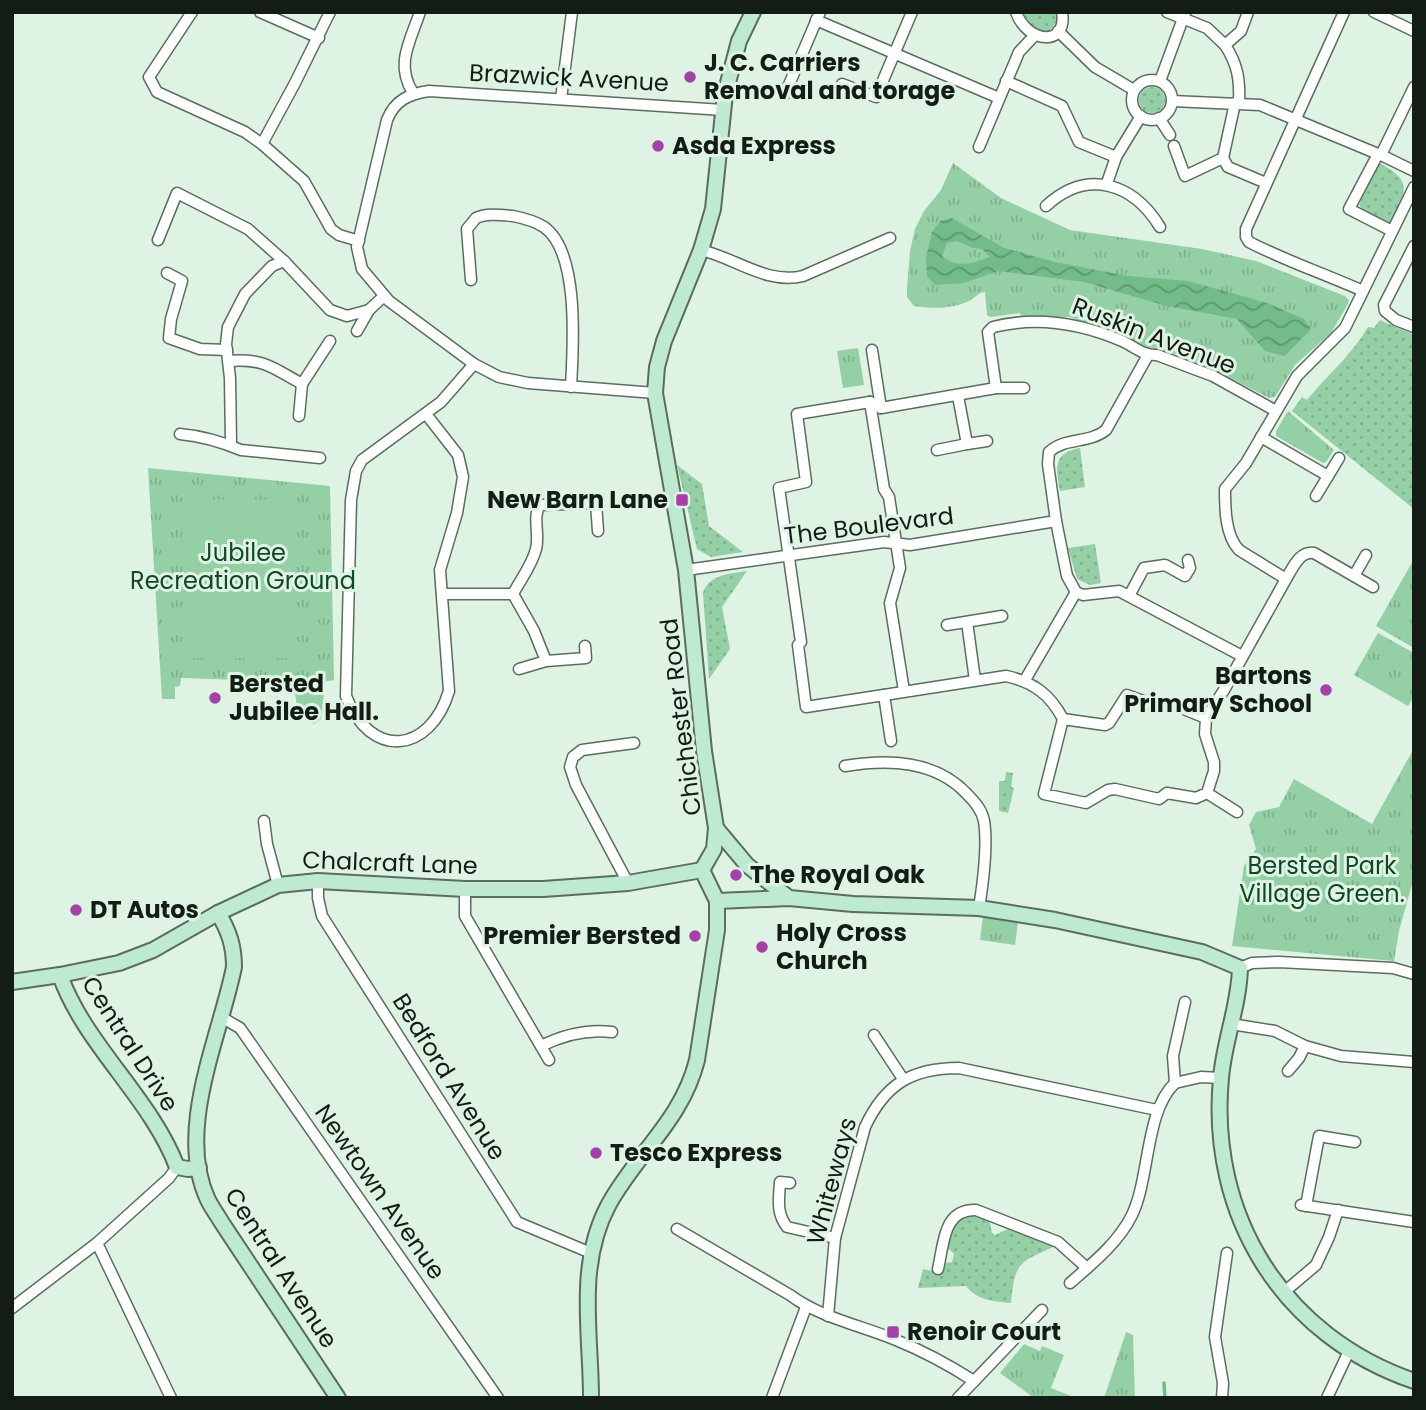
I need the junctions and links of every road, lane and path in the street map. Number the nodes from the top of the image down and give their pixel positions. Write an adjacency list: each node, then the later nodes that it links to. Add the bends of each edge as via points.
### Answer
1 (192, 12): 38 (street, via 149,78 152,86)
2 (260, 12): 19 (street)
3 (330, 12): 19 (street)
4 (420, 12): 27 (street, via 403,63)
5 (572, 12): 30 (street)
6 (753, 12): 33 (street, Chichester Road, via 739,41)
7 (912, 12): 21 (street)
8 (1016, 12): 18 (street)
9 (1062, 12): 16 (street)
10 (1167, 12): 14 (street)
11 (1248, 12): 20 (street, via 1238,35)
12 (1344, 12): 36 (street)
13 (1374, 12): 17 (street)
14 (1184, 15): 20 (street); 23 (street)
15 (818, 16): 21 (street); 28 (street, via 786,91)
16 (1058, 31): 18 (street); 26 (street, via 1095,67)
17 (1414, 31)
18 (1034, 36): 22 (street, via 1019,52)
19 (319, 37): 38 (street)
20 (1225, 45): 32 (street, via 1236,61 1240,80)
21 (894, 53): 24 (street, via 876,97); 29 (street)
22 (1006, 81): 29 (street); 42 (street, via 1062,106 1079,142)
23 (1160, 81): 26 (street, via 1148,80); 31 (street)
24 (842, 84)
25 (1414, 87): 41 (street)
26 (1134, 90): 34 (street, via 1134,108)
27 (413, 93): 30 (street, Brazwick Avenue); 53 (street, via 398,102 387,120)
28 (800, 93)
29 (999, 98): 40 (street)
30 (561, 99): 33 (street, Brazwick Avenue)
31 (1172, 100): 32 (street); 35 (street)
32 (1237, 103): 36 (street, via 1259,105); 43 (street)
33 (723, 110): 55 (street, Chichester Road, via 713,209)
34 (1142, 116): 35 (street); 42 (street)
35 (1159, 118): 37 (street)
36 (1295, 118): 41 (street); 46 (street)
37 (1170, 135)
38 (262, 144): 53 (street, via 304,181 331,229)
39 (1174, 146): 43 (street, via 1185,176)
40 (979, 147)
41 (1379, 155): 44 (street); 50 (street, via 1349,209)
42 (1115, 157): 45 (street)
43 (1223, 158): 46 (street, via 1228,167)
44 (1414, 171)
45 (1107, 183): 48 (street, via 1067,191); 49 (street, via 1140,201)
46 (1266, 183): 59 (street, via 1246,229 1249,242)
47 (1414, 187): 50 (street)
48 (1046, 206)
49 (1160, 228)
50 (1392, 231): 59 (street)
51 (890, 238): 55 (street, via 790,280)
52 (158, 240): 56 (street, via 177,193 248,229)
53 (359, 240): 60 (street, via 362,269)
54 (1414, 246): 62 (street, via 1384,305 1390,316)
55 (701, 250): 73 (street, Chichester Road, via 664,341)
56 (284, 261): 61 (street, via 330,310 346,316); 67 (street, via 272,265 240,301 228,327)
57 (167, 274): 67 (street, via 182,281 169,338)
58 (471, 280): 70 (street, via 467,229 476,218 519,217 550,233 562,255 569,284)
59 (1363, 291): 77 (street, via 1345,328 1297,376)
60 (384, 296): 61 (street); 68 (street)
61 (369, 310): 63 (street)
62 (1414, 327)
63 (357, 331)
64 (330, 341): 69 (street)
65 (872, 350): 76 (street)
66 (1148, 355): 71 (street, Ruskin Avenue, via 1068,323 1001,325 988,332); 77 (street, Ruskin Avenue, via 1213,376); 90 (street, via 1106,430 1091,439 1056,445 1049,452)
67 (228, 356): 69 (street, via 262,362); 83 (street)
68 (474, 364): 70 (street, via 499,377); 78 (street, via 456,388)
69 (302, 384): 79 (street)
70 (571, 387): 73 (street)
71 (996, 388): 72 (street); 74 (street)
72 (1024, 388)
73 (655, 393): 96 (street, Chichester Road)
74 (958, 396): 76 (street); 84 (street)
75 (870, 402): 76 (street); 92 (street); 94 (street, via 797,414 806,482 779,488)
76 (881, 408)
77 (1276, 411): 81 (street)
78 (426, 414): 101 (street, via 458,455 463,477 440,570); 101 (street, via 362,460 354,481 345,696 371,734 403,741 415,737 437,720 444,708 449,691)
79 (299, 416)
80 (180, 435): 83 (street)
81 (1261, 437): 88 (street); 98 (street, via 1225,489 1228,523 1239,550)
82 (988, 441): 84 (street)
83 (231, 444): 86 (street, via 241,450)
84 (967, 444): 85 (street)
85 (937, 450)
86 (320, 458)
87 (1339, 458): 88 (street)
88 (1328, 476): 89 (street)
89 (1316, 496)
90 (1056, 521): 92 (street, The Boulevard, via 910,545); 100 (street, via 1067,576)
91 (598, 531): 102 (street, via 596,503 540,505 536,510 537,545)
92 (898, 543): 94 (street, The Boulevard); 113 (street, via 900,568 890,603)
93 (1366, 555): 97 (street)
94 (789, 556): 96 (street, The Boulevard); 114 (street, via 806,707)
95 (1188, 560): 103 (street, via 1185,576 1165,565 1144,568)
96 (686, 570): 123 (street, Chichester Road)
97 (1354, 576): 98 (street, via 1308,552); 99 (street)
98 (1286, 579): 108 (street)
99 (1373, 587)
100 (1076, 592): 103 (street, via 1111,590); 112 (street)
101 (442, 594): 102 (street)
102 (513, 594): 109 (street)
103 (1129, 596): 108 (street)
104 (1002, 616): 105 (street)
105 (967, 622): 106 (street); 111 (street)
106 (947, 625)
107 (585, 646): 109 (street, via 586,658)
108 (1242, 656): 115 (street)
109 (546, 661): 110 (street)
110 (519, 669)
111 (975, 680): 112 (street, via 1006,676); 113 (street)
112 (1025, 680): 116 (street, via 1046,694)
113 (904, 691): 114 (street)
114 (884, 695): 117 (street)
115 (1206, 718): 116 (street, via 1169,703 1149,703 1127,695 1105,725); 120 (street, via 1205,734 1214,762)
116 (1063, 719): 120 (street, via 1044,794 1086,803 1115,789 1159,799 1167,793 1196,798)
117 (891, 741)
118 (634, 743): 126 (street, via 582,750 570,767)
119 (845, 766): 131 (street, via 875,761 925,768 949,779 969,796 984,820)
120 (1207, 793): 121 (street)
121 (1237, 812)
122 (264, 821): 127 (street)
123 (716, 828): 124 (street, Chichester Road, via 714,849); 129 (street, via 747,865)
124 (702, 870): 126 (street, Chalcraft Lane); 130 (street)
125 (318, 881): 127 (street, Chalcraft Lane); 128 (street, Chalcraft Lane); 163 (street, Bedford Avenue, via 322,916 517,1222)
126 (628, 883): 128 (street, Chalcraft Lane)
127 (278, 885): 132 (street, Chalcraft Lane)
128 (466, 889): 142 (street, via 465,916)
129 (789, 898): 130 (street); 131 (street)
130 (717, 901): 163 (street, via 717,930 692,1080 683,1101 610,1202)
131 (979, 908): 133 (street, via 1202,952)
132 (218, 914): 135 (street, Chalcraft Lane, via 153,950 119,963); 138 (street, Central Avenue, via 229,931 234,954)
133 (1240, 968): 134 (street, via 1279,962 1394,968); 139 (street)
134 (1414, 974)
135 (60, 975): 136 (street, Chalcraft Lane); 153 (street, Central Drive, via 72,1004 163,1136)
136 (12, 982)
137 (1185, 1002): 149 (street, via 1173,1056)
138 (221, 1017): 151 (street, Central Avenue); 177 (street, Newtown Avenue, via 240,1028)
139 (1231, 1024): 143 (street, via 1275,1031); 147 (street)
140 (612, 1032): 142 (street, via 597,1030)
141 (874, 1035): 148 (street)
142 (541, 1046): 144 (street)
143 (1305, 1046): 145 (street, via 1341,1056); 146 (street)
144 (549, 1060)
145 (1414, 1062)
146 (1288, 1071)
147 (1221, 1078): 149 (street); 167 (street, via 1222,1143 1229,1187 1252,1245)
148 (903, 1079): 150 (street, Whiteways, via 936,1068 958,1068); 160 (street, Whiteways, via 873,1110 865,1127)
149 (1174, 1083): 150 (street)
150 (1157, 1110): 164 (street, via 1132,1216)
151 (196, 1140): 153 (street, Central Drive); 155 (street, Central Avenue)
152 (1355, 1142): 157 (street, via 1319,1136 1303,1205)
153 (175, 1145): 154 (street, Central Drive)
154 (177, 1167): 155 (street); 161 (street)
155 (199, 1168): 176 (street, Central Avenue, via 207,1198 222,1223)
156 (790, 1183): 160 (street, via 780,1182 781,1220 787,1227)
157 (1338, 1210): 158 (street); 167 (street, via 1316,1265)
158 (1414, 1222)
159 (677, 1229): 168 (street)
160 (835, 1238): 171 (street, Whiteways)
161 (97, 1243): 169 (street); 175 (street)
162 (1227, 1253): 181 (street, via 1215,1337)
163 (590, 1254): 178 (street)
164 (1087, 1268): 165 (street, via 1058,1242 966,1210 950,1221); 166 (street)
165 (938, 1269)
166 (1070, 1283)
167 (1283, 1293): 172 (street)
168 (806, 1307): 171 (street); 179 (street)
169 (12, 1308)
170 (1042, 1310): 173 (street)
171 (828, 1315): 173 (street, via 896,1340)
172 (1349, 1351): 174 (street); 182 (street)
173 (974, 1381): 180 (street)
174 (1414, 1381)
175 (171, 1398)
176 (338, 1398)
177 (498, 1398)
178 (591, 1398)
179 (772, 1398)
180 (958, 1398)
181 (1222, 1398)
182 (1327, 1398)

